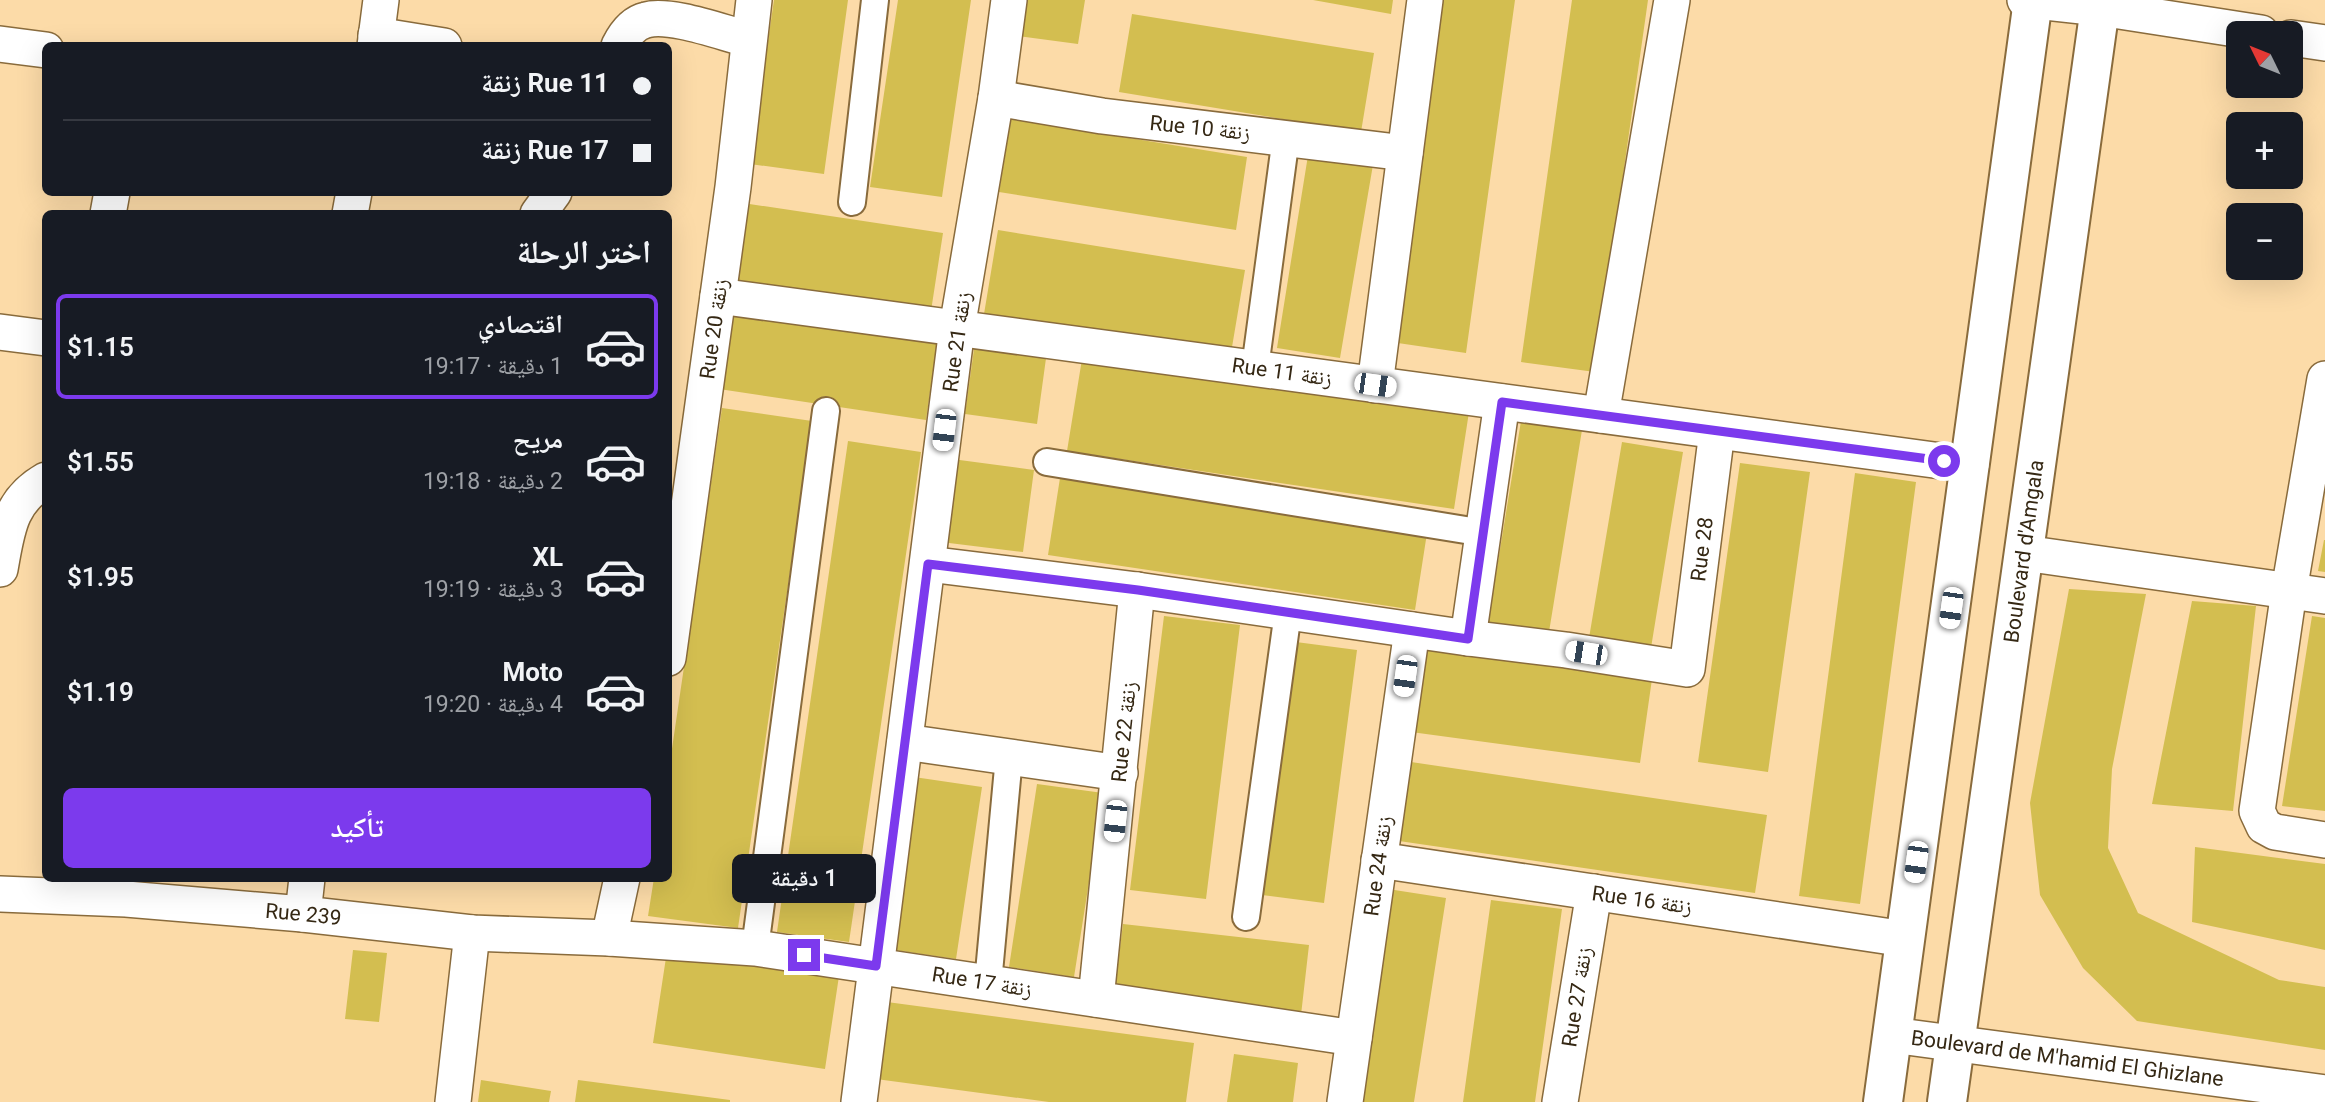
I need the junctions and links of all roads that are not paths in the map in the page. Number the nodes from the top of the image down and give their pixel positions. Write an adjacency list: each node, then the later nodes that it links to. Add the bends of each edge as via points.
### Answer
1 (381, 0): 12 (street)
2 (754, 0): 11 (street, Rue 20 زنقة)
3 (875, 0): 22 (street)
4 (1009, 0): 19 (street, Rue 21 زنقة)
5 (1425, 0): 21 (street)
6 (1672, 0): 32 (street)
7 (2030, 0): 8 (street); 35 (street)
8 (2101, 4): 10 (street); 39 (street, Boulevard d'Amgala)
9 (666, 9): 11 (street); 15 (street, via 637,23)
10 (2226, 27)
11 (748, 39): 23 (street, Rue 20 زنقة)
12 (375, 40): 14 (street)
13 (2303, 40): 16 (street)
14 (398, 42)
15 (621, 42)
16 (2325, 43)
17 (0, 44): 18 (street)
18 (42, 49)
19 (996, 99): 20 (street, Rue 10 زنقة); 24 (street, Rue 21 زنقة)
20 (1286, 137): 21 (street, Rue 10 زنقة); 27 (street)
21 (1405, 153): 29 (street)
22 (852, 202)
23 (719, 296): 24 (street, Rue 11 زنقة); 37 (street, Rue 20 زنقة)
24 (957, 328): 27 (street, Rue 11 زنقة); 40 (street, Rue 21 زنقة)
25 (0, 332): 26 (street)
26 (42, 337)
27 (1255, 368): 29 (street, Rue 11 زنقة)
28 (2325, 379): 43 (street)
29 (1375, 385): 30 (street, Rue 11 زنقة)
30 (1502, 402): 32 (street, Rue 11 زنقة); 38 (street)
31 (826, 411): 64 (street)
32 (1601, 415): 33 (street, Rue 11 زنقة)
33 (1717, 431): 35 (street, Rue 11 زنقة); 48 (street, Rue 28, via 1687,669)
34 (1047, 461): 38 (street)
35 (1970, 465): 63 (street)
36 (42, 482): 41 (street, via 17,504)
37 (680, 483): 45 (street, Rue 20 زنقة)
38 (1484, 533): 48 (street)
39 (2024, 553): 43 (street); 70 (street, Boulevard d'Amgala)
40 (928, 564): 42 (street); 49 (street, Rue 21 زنقة)
41 (0, 569)
42 (1138, 590): 46 (street); 51 (street, Rue 22 زنقة)
43 (2289, 591): 44 (street); 52 (street, via 2258,811 2264,826 2275,832)
44 (2325, 596)
45 (672, 600)
46 (1288, 612): 47 (street); 60 (street)
47 (1412, 630): 48 (street); 53 (street, Rue 24 زنقة)
48 (1468, 639)
49 (905, 742): 50 (street); 65 (street, Rue 21 زنقة)
50 (1009, 757): 51 (street); 66 (street)
51 (1120, 773): 67 (street, Rue 22 زنقة)
52 (2325, 840)
53 (1379, 860): 57 (street, Rue 16 زنقة); 69 (street, Rue 24 زنقة)
54 (307, 882): 59 (street)
55 (621, 882): 62 (street)
56 (128, 889): 58 (street, Rue 239); 59 (street, Rue 239)
57 (1594, 892): 63 (street, Rue 16 زنقة); 75 (street, Rue 27 زنقة)
58 (0, 894)
59 (303, 914): 61 (street, Rue 239)
60 (1246, 917)
61 (472, 933): 62 (street, Rue 239); 72 (street)
62 (609, 938): 64 (street, Rue 17 زنقة)
63 (1905, 939): 68 (street)
64 (755, 948): 65 (street, Rue 17 زنقة)
65 (876, 966): 66 (street, Rue 17 زنقة); 73 (street, Rue 21 زنقة)
66 (988, 983): 67 (street, Rue 17 زنقة)
67 (1097, 999): 69 (street, Rue 17 زنقة)
68 (1892, 1035): 70 (street, Boulevard de M'hamid El Ghizlane); 76 (street)
69 (1354, 1038): 74 (street, Rue 24 زنقة)
70 (1955, 1044): 71 (street, Boulevard de M'hamid El Ghizlane); 77 (street, Boulevard d'Amgala)
71 (2325, 1093)
72 (453, 1102)
73 (859, 1102)
74 (1345, 1102)
75 (1560, 1102)
76 (1883, 1102)
77 (1947, 1102)

